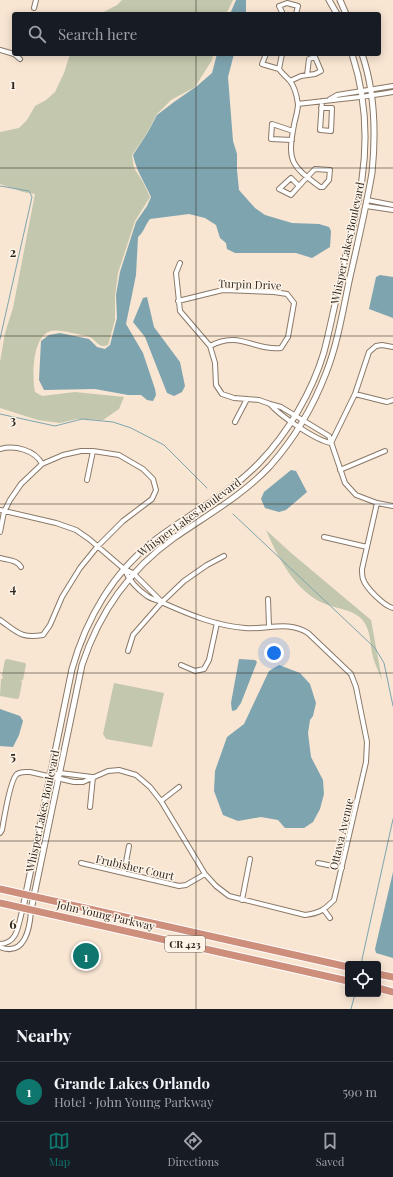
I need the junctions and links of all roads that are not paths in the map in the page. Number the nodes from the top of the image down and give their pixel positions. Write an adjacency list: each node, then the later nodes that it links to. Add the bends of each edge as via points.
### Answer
1 (36, 0): 4 (street)
2 (329, 0): 7 (street)
3 (340, 0): 8 (street)
4 (34, 8)
5 (282, 12): 6 (street, via 279,6 286,3 298,6)
6 (296, 12)
7 (336, 12)
8 (345, 12)
9 (0, 50): 10 (street)
10 (12, 53)
11 (16, 56): 16 (street)
12 (265, 56): 17 (street, via 262,64)
13 (282, 56): 17 (street)
14 (352, 56): 22 (street, Whisper Lakes Boulevard)
15 (362, 56): 21 (street, Whisper Lakes Boulevard)
16 (20, 60)
17 (279, 70): 19 (street)
18 (306, 75): 18 (street, via 321,71 315,57 309,59); 19 (street)
19 (290, 81): 28 (street)
20 (393, 86): 21 (street)
21 (370, 89): 22 (street); 24 (street, Whisper Lakes Boulevard)
22 (361, 91): 25 (street, Whisper Lakes Boulevard); 26 (street, via 337,95)
23 (393, 92): 24 (street)
24 (371, 96): 25 (street); 34 (street, Whisper Lakes Boulevard, via 374,152)
25 (362, 98): 26 (street); 40 (street, Whisper Lakes Boulevard, via 365,126 362,180)
26 (330, 99): 27 (street)
27 (322, 101): 28 (street); 29 (street)
28 (298, 104): 30 (street)
29 (321, 108): 29 (street, via 320,130 331,130 332,108)
30 (293, 131): 31 (street); 31 (street, via 272,124 272,139)
31 (292, 140): 32 (street, via 290,152 293,162)
32 (307, 177): 32 (street, via 315,169 330,170 329,180 323,187); 33 (street)
33 (300, 186): 33 (street, via 291,194 279,190 291,178)
34 (367, 200): 35 (street); 36 (street, Whisper Lakes Boulevard)
35 (393, 205)
36 (366, 206): 37 (street); 41 (street, Whisper Lakes Boulevard)
37 (393, 210)
38 (180, 263): 39 (street, via 176,273)
39 (178, 301): 42 (street, via 180,311); 42 (street, Turpin Drive, via 223,290 287,294 294,303 288,337 281,348 270,350 239,340 219,341)
40 (332, 318): 41 (street); 48 (street, Whisper Lakes Boulevard, via 316,373)
41 (341, 320): 49 (street, Whisper Lakes Boulevard, via 326,373)
42 (210, 346): 45 (street, via 215,363 216,385 222,394)
43 (393, 347): 44 (street, via 376,346 369,352)
44 (355, 394): 46 (street, via 387,402); 53 (street)
45 (247, 399): 47 (street); 51 (street)
46 (393, 400)
47 (270, 404): 48 (street); 50 (street)
48 (296, 415): 49 (street); 50 (street, Whisper Lakes Boulevard)
49 (303, 420): 52 (street, Whisper Lakes Boulevard); 53 (street, via 329,436)
50 (291, 421): 52 (street); 70 (street, Whisper Lakes Boulevard, via 276,444 240,481 153,541)
51 (235, 422)
52 (300, 427): 53 (street); 71 (street, Whisper Lakes Boulevard, via 270,466 254,481 234,498 164,546)
53 (331, 443): 58 (street)
54 (0, 449): 57 (street, via 8,447 32,453)
55 (93, 451): 57 (street, via 81,451); 59 (street); 65 (street, via 119,455 143,469 153,479 156,490 152,499 123,521)
56 (385, 451): 58 (street)
57 (42, 464): 62 (street, via 21,484)
58 (340, 470): 60 (street, via 345,483 356,495)
59 (87, 480)
60 (377, 503): 61 (street); 66 (street)
61 (393, 506)
62 (2, 511): 63 (street); 65 (street, Ottawa Avenue, via 76,530)
63 (0, 532)
64 (324, 537): 66 (street)
65 (97, 547): 70 (street, Ottawa Avenue); 76 (street, via 80,568 43,635 31,637 20,634)
66 (367, 547): 75 (street, via 362,569 363,579 370,590 387,606)
67 (224, 556): 74 (street, via 184,581)
68 (0, 558): 69 (street, via 14,561)
69 (21, 567)
70 (124, 569): 71 (street, Ottawa Avenue); 72 (street, Ottawa Avenue); 81 (street, Whisper Lakes Boulevard, via 108,590 83,636)
71 (133, 573): 72 (street, Whisper Lakes Boulevard); 74 (street, Ottawa Avenue)
72 (128, 579): 74 (street, Ottawa Avenue, via 149,597); 82 (street, Whisper Lakes Boulevard, via 107,608 93,634 82,665)
73 (268, 599): 78 (street)
74 (162, 602): 77 (street, Ottawa Avenue); 79 (street, via 133,635)
75 (393, 608)
76 (0, 620)
77 (217, 623): 78 (street, Ottawa Avenue, via 246,628); 80 (street, via 209,660 204,668 195,671)
78 (270, 626): 95 (street, Ottawa Avenue, via 301,628 351,674 356,687 367,742 366,762)
79 (128, 651)
80 (181, 665)
81 (66, 696): 82 (street); 84 (street, Whisper Lakes Boulevard)
82 (75, 699): 83 (street, Whisper Lakes Boulevard)
83 (60, 773): 84 (street); 85 (street); 86 (street, Whisper Lakes Boulevard)
84 (49, 776): 86 (street); 90 (street, via 23,772 16,774); 99 (street, Whisper Lakes Boulevard)
85 (93, 777): 86 (street, via 83,782); 88 (street, via 108,770 136,775); 89 (street)
86 (58, 780): 100 (street, Whisper Lakes Boulevard)
87 (179, 787): 88 (street)
88 (161, 801): 97 (street)
89 (90, 807)
90 (0, 833)
91 (129, 846): 96 (street)
92 (250, 859): 101 (street)
93 (81, 863): 96 (street, Frubisher Court)
94 (318, 863): 95 (street)
95 (342, 868): 105 (street, Ottawa Avenue, via 334,900)
96 (124, 873): 97 (street, Frubisher Court, via 178,886 186,885)
97 (205, 874): 101 (street, via 229,896)
98 (0, 889): 99 (highway, John Young Parkway / CR 423)
99 (26, 894): 100 (highway, John Young Parkway / CR 423); 103 (street, Whisper Lakes Boulevard)
100 (34, 896): 104 (street, Whisper Lakes Boulevard); 108 (highway, John Young Parkway / CR 423)
101 (242, 900): 105 (street, via 305,915)
102 (0, 903): 103 (highway, John Young Parkway / CR 423)
103 (22, 908): 104 (highway, John Young Parkway / CR 423); 107 (street, via 13,939)
104 (31, 910): 107 (street, via 22,945 8,950); 111 (highway, John Young Parkway / CR 423)
105 (324, 910): 106 (street)
106 (330, 918)
107 (0, 946)
108 (345, 966)
109 (381, 975): 110 (highway)
110 (393, 977)
111 (345, 980)
112 (381, 989): 113 (highway)
113 (393, 992)

